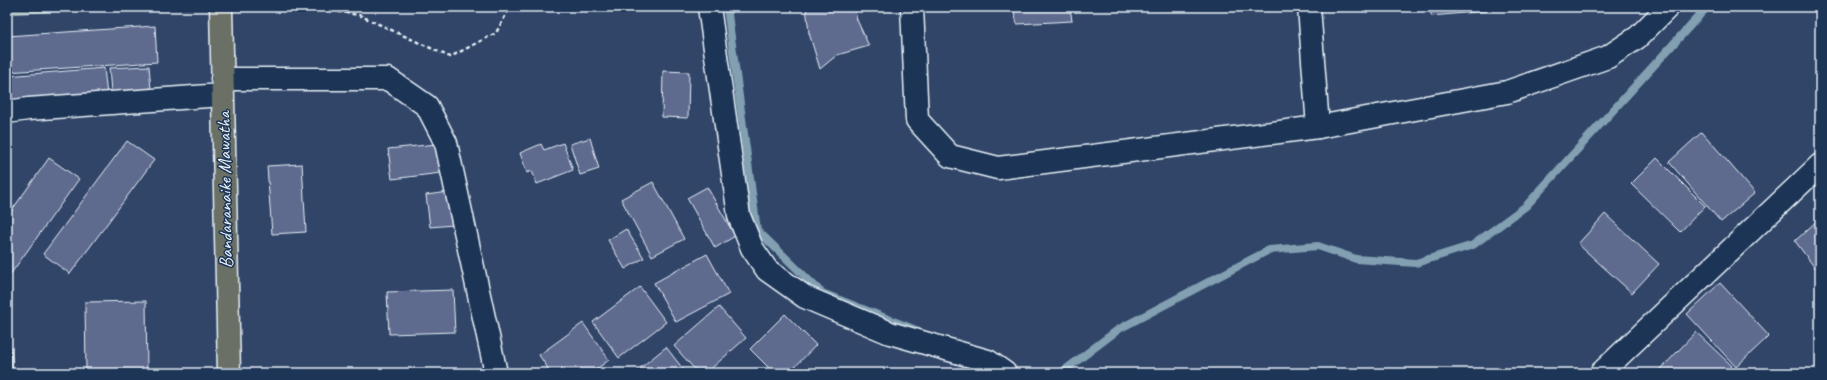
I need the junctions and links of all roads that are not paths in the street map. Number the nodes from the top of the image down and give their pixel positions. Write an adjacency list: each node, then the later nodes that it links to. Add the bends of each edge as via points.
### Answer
1 (221, 7): 6 (highway, Bandaranaike Mawatha)
2 (709, 7): 12 (street, via 739,216 752,248 767,270 812,300 890,333 988,361)
3 (912, 7): 8 (street, via 917,120 950,156 998,168)
4 (1309, 7): 8 (street)
5 (1668, 7): 8 (street, via 1638,37 1608,57 1507,92)
6 (222, 87): 7 (street); 10 (highway, Bandaranaike Mawatha); 11 (street, via 388,79 427,106 446,143)
7 (7, 112)
8 (1318, 127)
9 (1820, 165): 13 (street)
10 (229, 373)
11 (496, 373)
12 (1005, 373)
13 (1601, 373)

